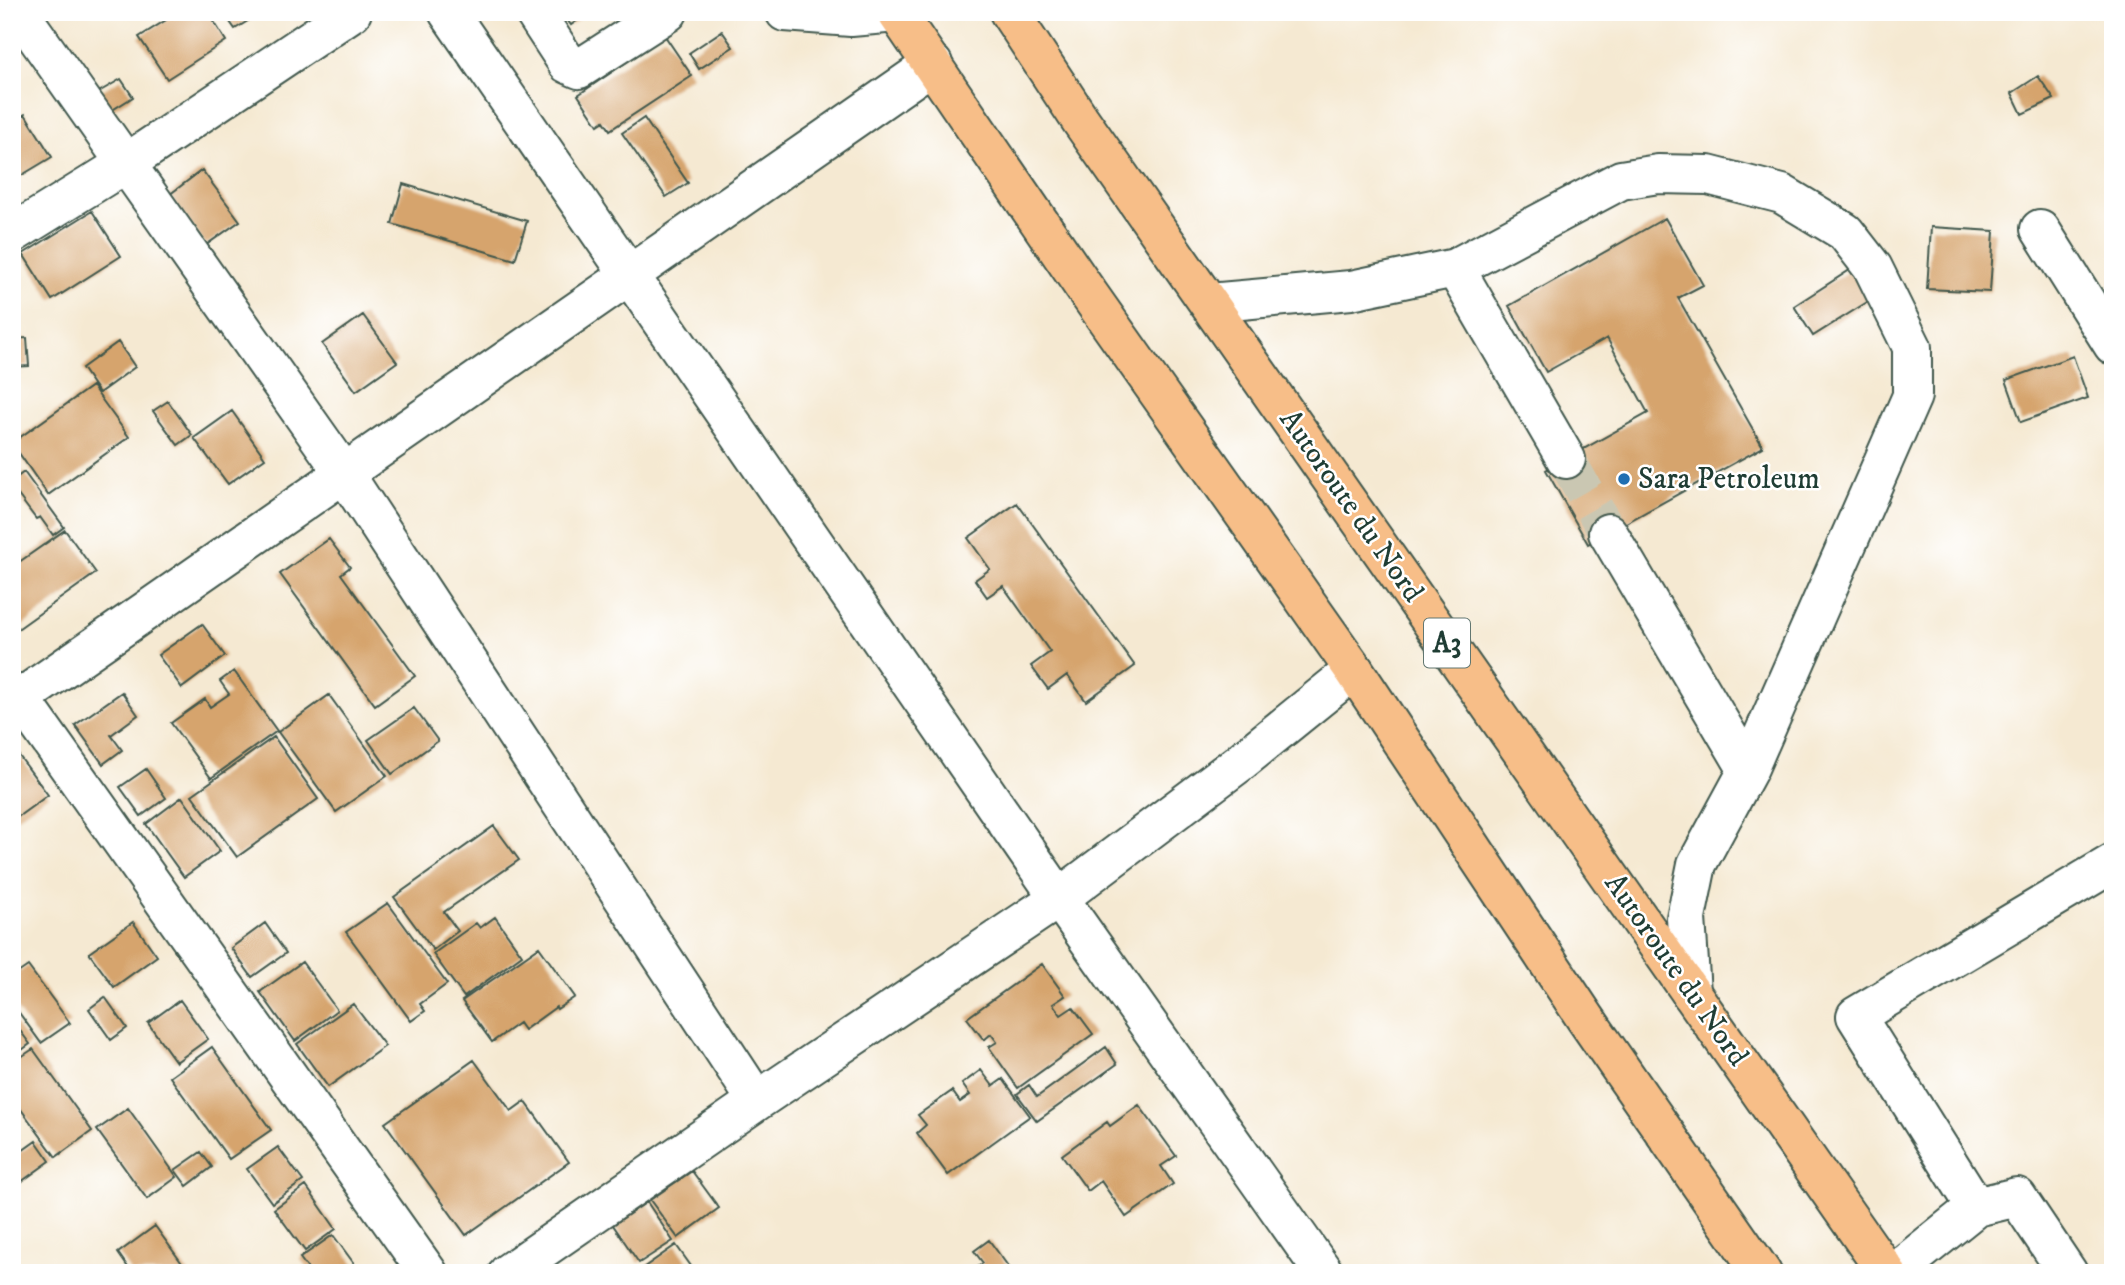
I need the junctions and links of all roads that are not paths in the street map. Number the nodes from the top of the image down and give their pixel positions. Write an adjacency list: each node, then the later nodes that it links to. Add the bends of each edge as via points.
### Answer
1 (19, 12): 10 (street)
2 (352, 12): 10 (street)
3 (448, 12): 14 (street)
4 (534, 12): 5 (street, via 568,64 579,69)
5 (668, 12)
6 (785, 12): 8 (street, via 851,17)
7 (1009, 12): 15 (highway, Autoroute du Nord / A3)
8 (897, 13): 9 (highway)
9 (933, 64): 14 (street); 20 (highway)
10 (125, 164): 12 (street); 18 (street)
11 (2040, 229): 16 (street)
12 (12, 234)
13 (1455, 268): 15 (street, via 1351,290); 17 (street); 22 (street, via 1620,180 1658,174 1708,175 1782,194 1845,232 1873,268 1912,347 1912,396)
14 (629, 275): 18 (street); 24 (street)
15 (1209, 303): 25 (highway, Autoroute du Nord / A3)
16 (2113, 345)
17 (1566, 459)
18 (344, 473): 21 (street); 26 (street)
19 (1608, 533): 22 (street)
20 (1354, 670): 24 (street); 31 (highway)
21 (16, 701): 28 (street)
22 (1748, 770): 25 (street, via 1697,863 1686,918)
23 (2113, 863): 27 (street, via 1856,1016)
24 (1059, 898): 26 (street); 30 (street)
25 (1691, 993): 32 (highway, Autoroute du Nord / A3)
26 (757, 1101): 29 (street)
27 (1976, 1206): 33 (street); 34 (street, via 2017,1197)
28 (428, 1273)
29 (508, 1273)
30 (1324, 1273)
31 (1762, 1273)
32 (1887, 1273)
33 (1894, 1273)
34 (2068, 1273)

